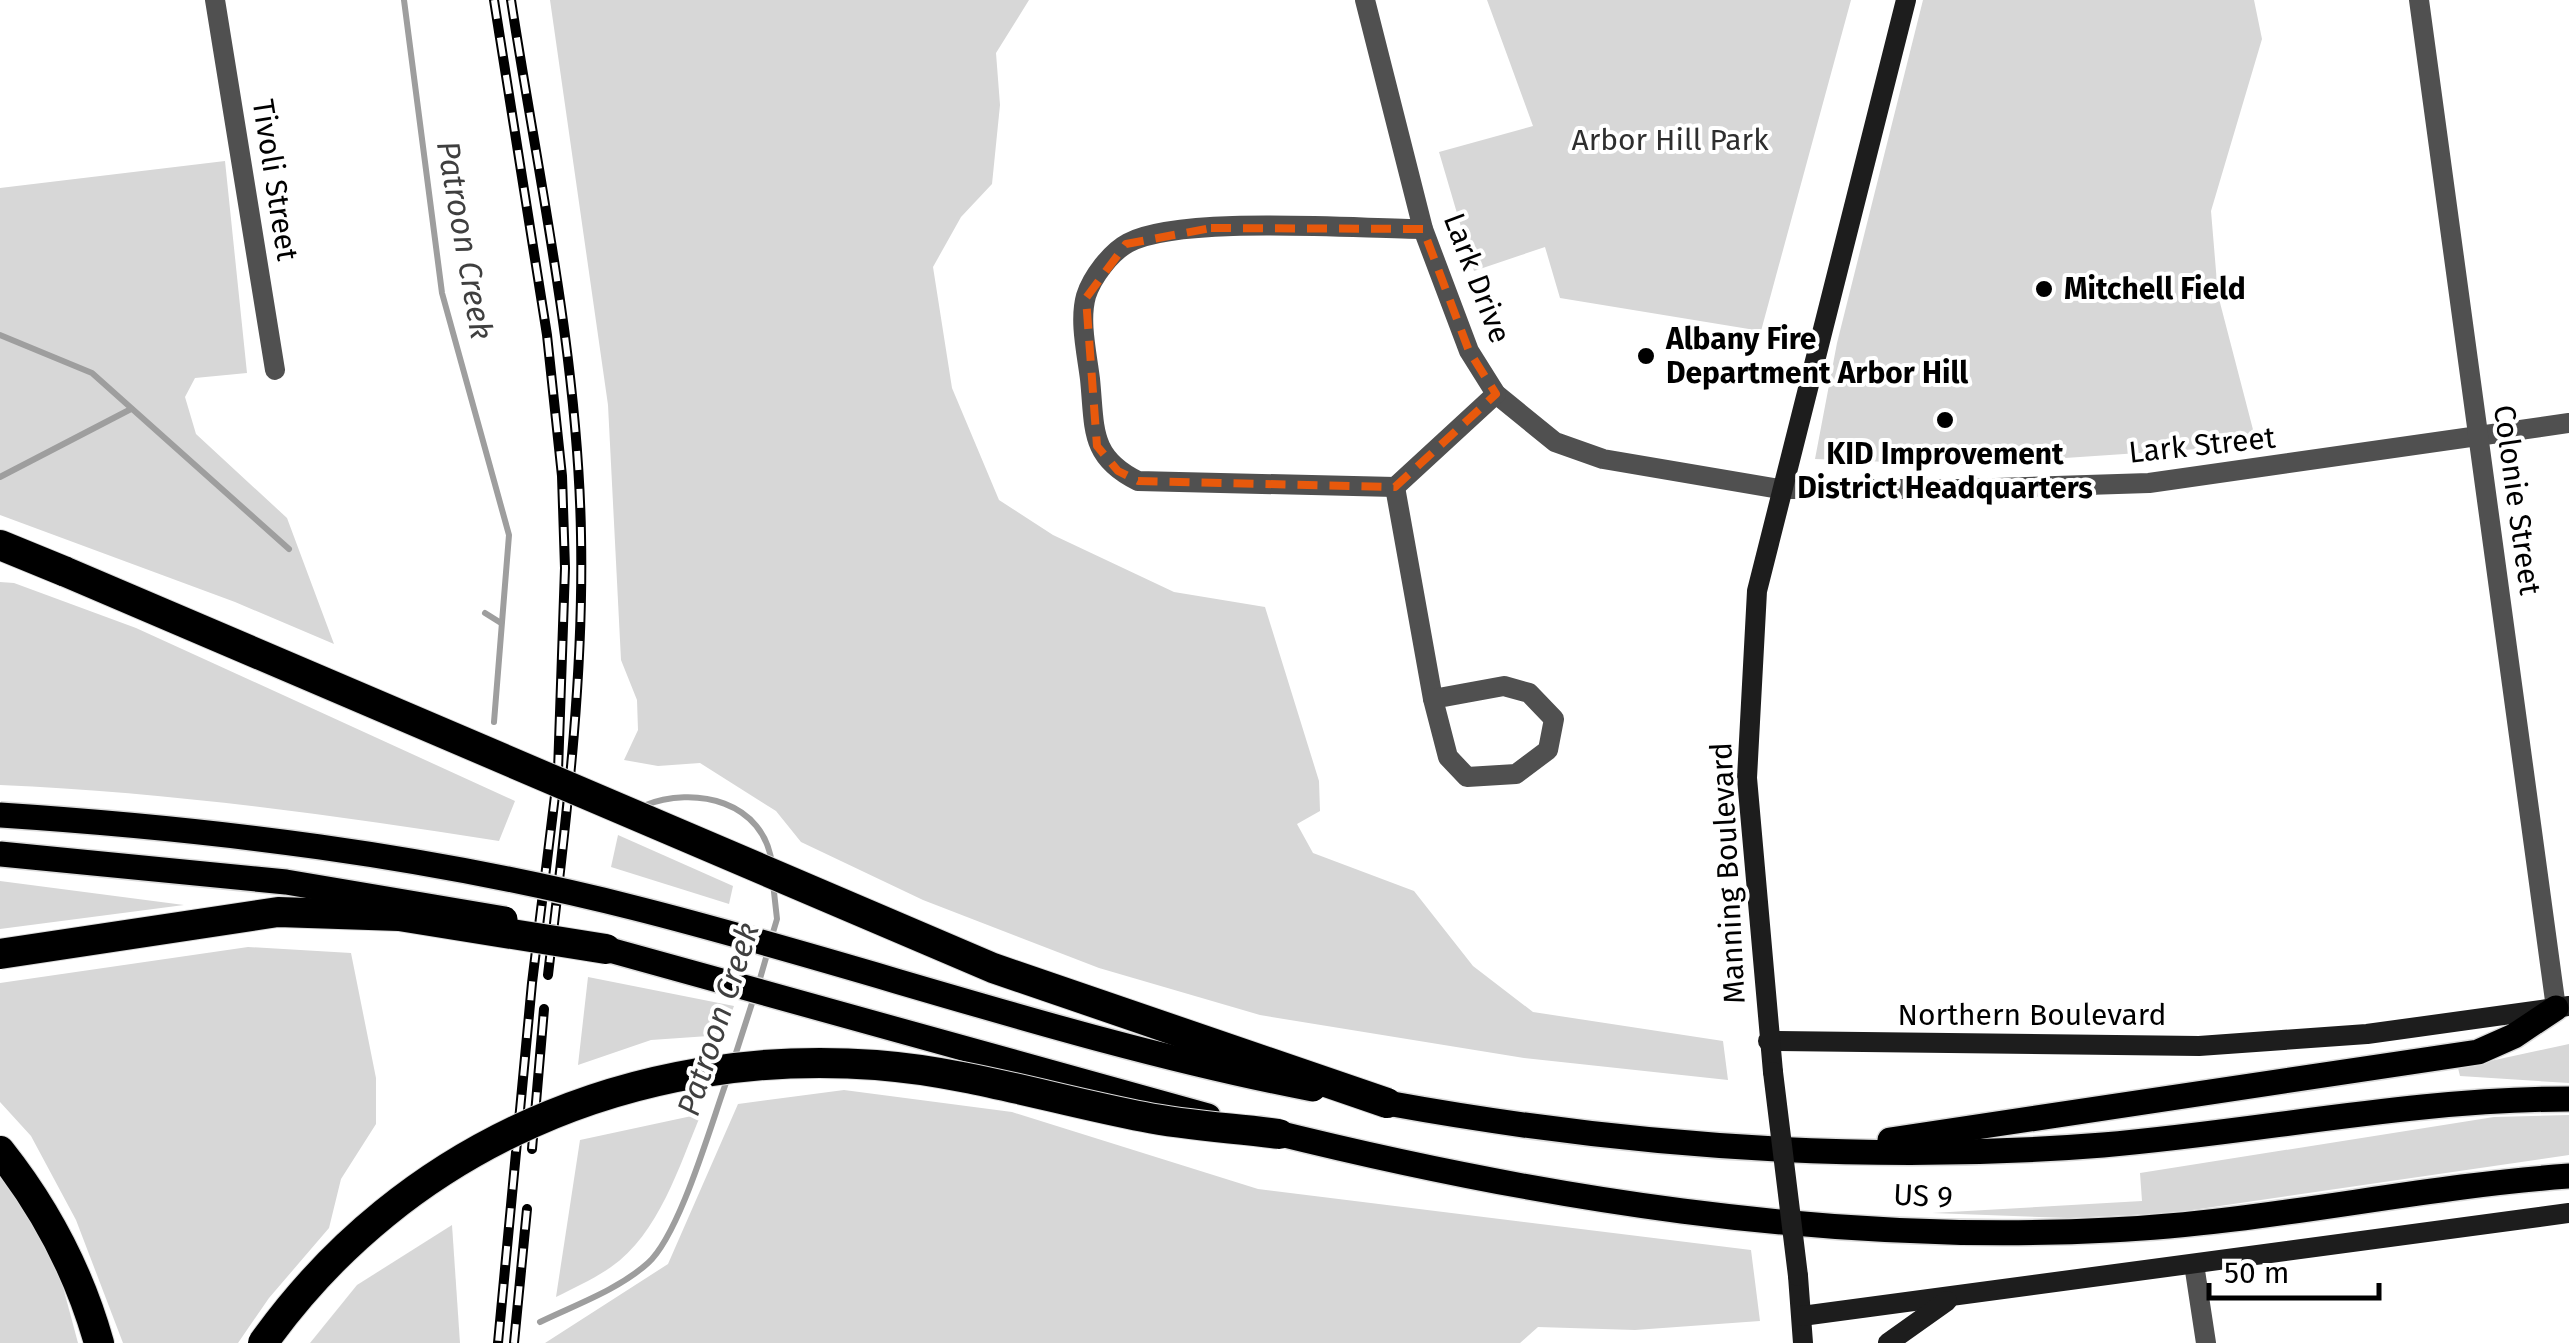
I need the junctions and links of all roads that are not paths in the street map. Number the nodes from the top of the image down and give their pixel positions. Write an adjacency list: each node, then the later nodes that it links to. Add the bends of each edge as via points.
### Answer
1 (215, 0): 6 (street, Tivoli Street)
2 (1365, 0): 5 (street, Lark Drive)
3 (1906, 0): 11 (main road, Manning Boulevard)
4 (2419, 0): 9 (street, Colonie Street)
5 (1423, 229): 7 (street, Lark Drive, via 1469,351); 10 (street, via 1156,233 1126,244 1097,274 1086,298 1097,446 1118,471 1138,480)
6 (274, 370)
7 (1496, 394): 10 (street); 11 (street, Lark Drive, via 1554,442 1603,458)
8 (2569, 423): 9 (street, Lark Street)
9 (2478, 435): 11 (street, Lark Street, via 2149,483); 20 (street, Colonie Street)
10 (1395, 486): 15 (street)
11 (1779, 489): 21 (main road, Manning Boulevard, via 1757,591 1747,778)
12 (0, 544): 14 (highway)
13 (0, 555): 14 (highway)
14 (66, 572): 23 (highway, bridge, via 993,968)
15 (1433, 699): 15 (street, via 1448,757 1467,777 1516,774 1548,750 1554,720 1529,693 1504,686)
16 (0, 815): 23 (main road, US 9, bridge, via 274,839 565,892 1217,1071)
17 (0, 854): 18 (main road, US 9, bridge, via 324,888 471,912)
18 (606, 948): 19 (highway, bridge, via 399,916 278,912); 24 (main road, US 9, bridge)
19 (0, 954)
20 (2562, 1007): 21 (main road, Northern Boulevard, via 2367,1034 2217,1045); 25 (main road, via 2478,1052)
21 (1768, 1042): 31 (main road, bridge)
22 (2569, 1099): 25 (main road, US 9, via 2464,1102 2102,1144)
23 (1387, 1103): 25 (main road, US 9, via 1585,1134)
24 (1279, 1134): 27 (main road, US 9 / US 9, via 1670,1208 1987,1232 2211,1223); 33 (highway, bridge, via 1144,1117 1004,1084 876,1066 767,1064 672,1076 555,1112 445,1167 348,1244)
25 (1832, 1151)
26 (0, 1152): 32 (highway, via 55,1232)
27 (2569, 1176)
28 (2569, 1213): 29 (main road)
29 (2194, 1264): 30 (main road); 36 (street)
30 (1953, 1298): 31 (main road); 35 (main road)
31 (1802, 1316): 34 (main road)
32 (99, 1343)
33 (263, 1343)
34 (1803, 1343)
35 (1888, 1343)
36 (2206, 1343)

